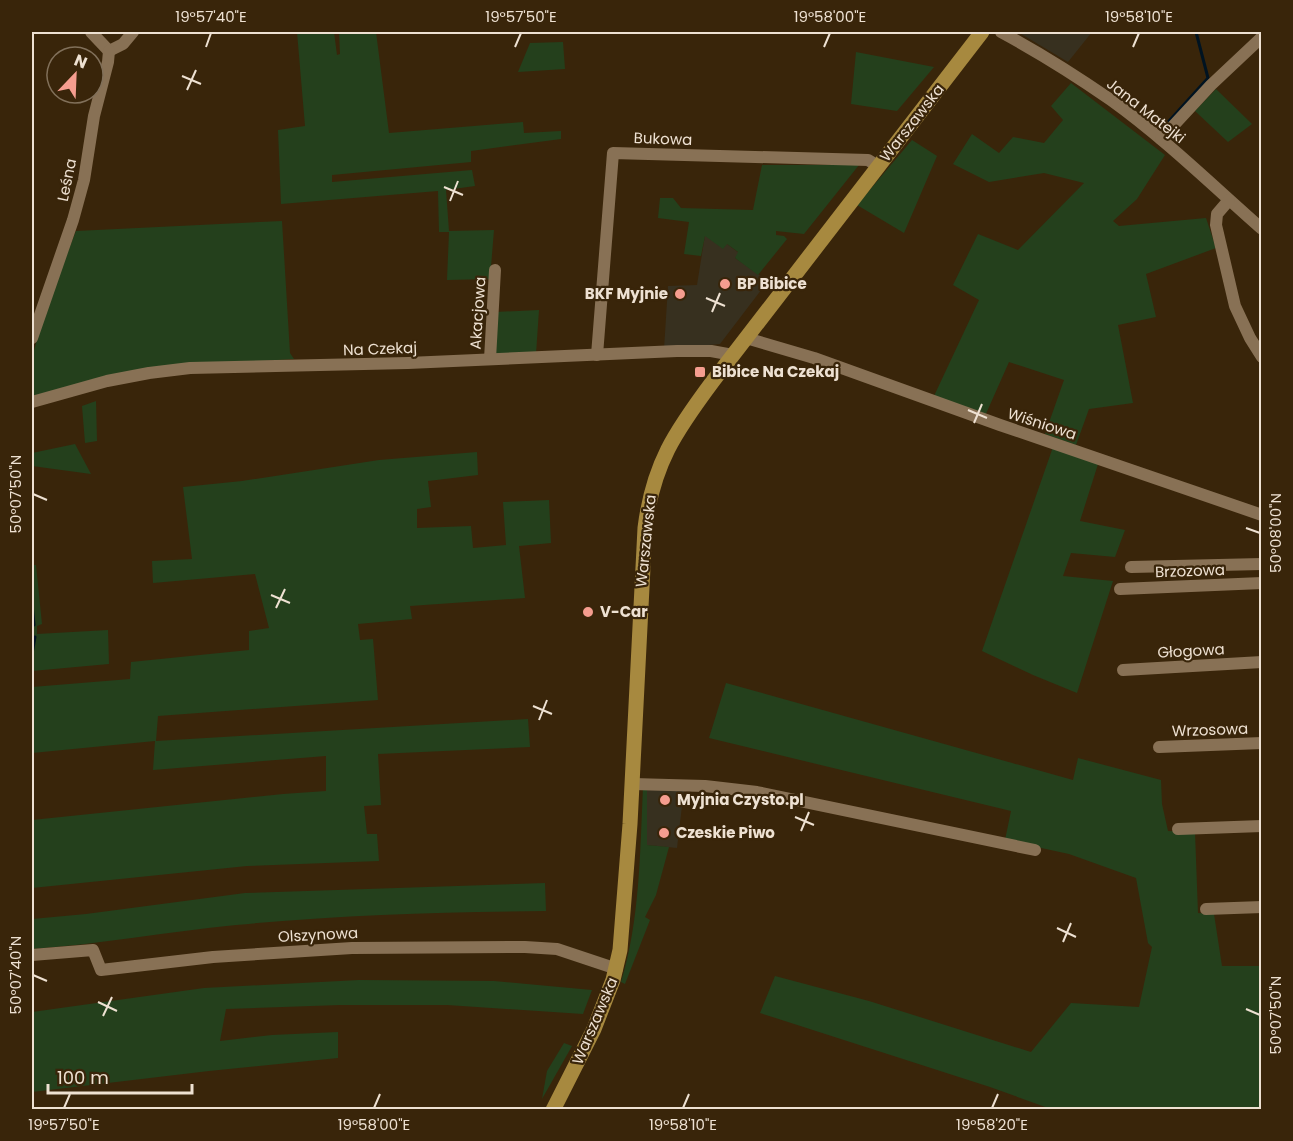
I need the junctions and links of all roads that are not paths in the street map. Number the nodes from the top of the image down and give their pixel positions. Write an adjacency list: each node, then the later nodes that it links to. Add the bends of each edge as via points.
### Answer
1 (91, 32): 6 (street)
2 (133, 32): 6 (street, via 123,44)
3 (982, 32): 8 (main road, Warszawska)
4 (1001, 32): 7 (street, Jana Matejki, via 1111,100)
5 (1262, 37): 7 (street)
6 (109, 51): 12 (street, Leśna, via 84,180)
7 (1161, 139): 9 (street, Jana Matejki)
8 (878, 166): 13 (main road, Warszawska); 14 (street, Bukowa, via 868,160 613,153)
9 (1229, 200): 10 (street, Jana Matejki); 16 (street, via 1217,214 1216,225 1235,306)
10 (1262, 229)
11 (495, 270): 17 (street, Akacjowa)
12 (32, 338)
13 (746, 338): 15 (main road, Warszawska); 19 (street, Wiśniowa, via 814,358)
14 (597, 355): 15 (street, Na Czekaj, via 711,351); 17 (street, Na Czekaj)
15 (733, 355): 28 (main road, Warszawska, via 672,439 658,467 649,499 641,586)
16 (1262, 357)
17 (490, 359): 18 (street, Na Czekaj, via 190,368 107,381)
18 (32, 402)
19 (1262, 514)
20 (1262, 564): 21 (street, Brzozowa)
21 (1131, 567)
22 (1262, 583): 23 (street, Brzozowa)
23 (1120, 589)
24 (1262, 663): 25 (street, Głogowa)
25 (1123, 670)
26 (1262, 743): 27 (street, Wrzosowa)
27 (1159, 747)
28 (633, 784): 31 (street, via 757,792); 35 (main road, Warszawska)
29 (1262, 826): 30 (street)
30 (1178, 829)
31 (1035, 850)
32 (1262, 907): 33 (street)
33 (1206, 909)
34 (32, 955): 35 (street, Olszynowa, via 93,950 101,970 213,957 352,948 525,947 557,949)
35 (617, 969): 36 (main road, Warszawska, via 594,1029)
36 (553, 1110)

